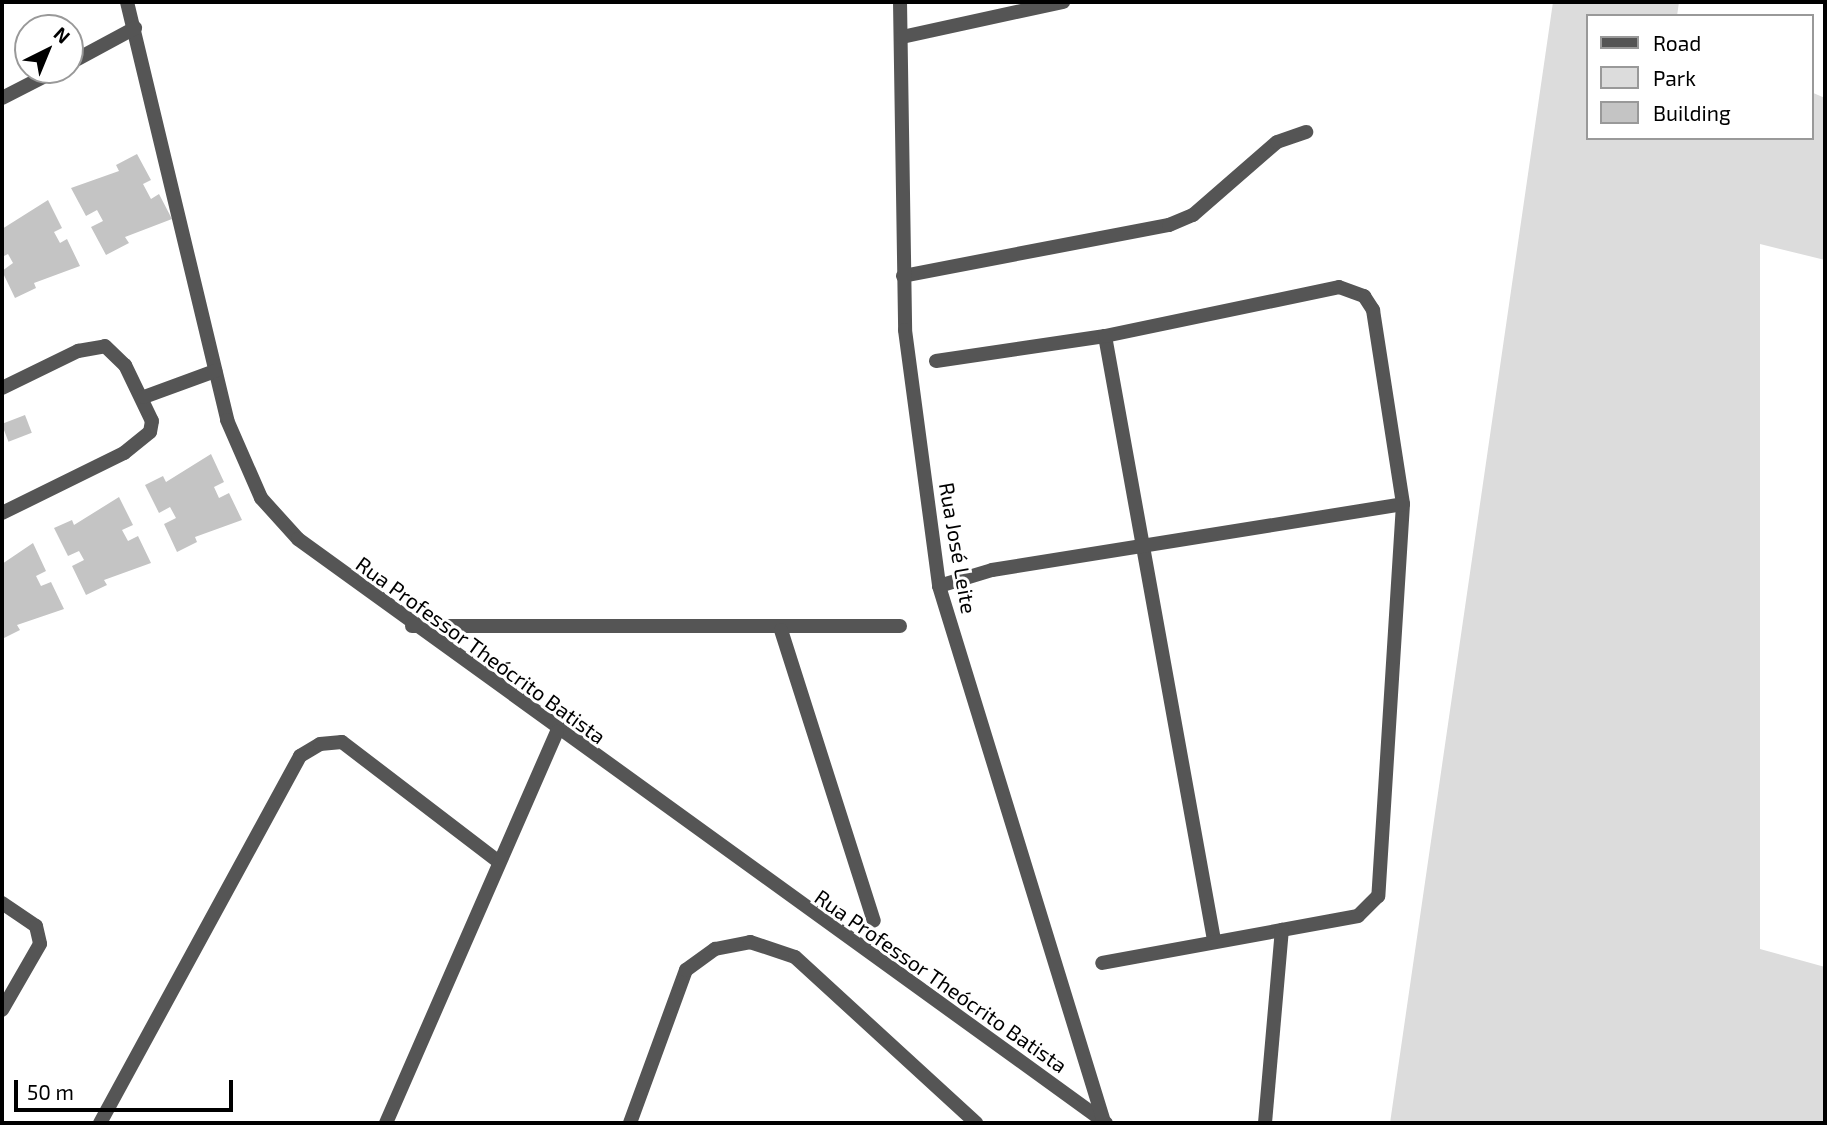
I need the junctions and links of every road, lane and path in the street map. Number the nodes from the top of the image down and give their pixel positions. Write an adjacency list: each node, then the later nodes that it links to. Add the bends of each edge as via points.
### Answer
1 (127, 2): 6 (street, Rua Professor Theócrito Batista)
2 (900, 2): 7 (street, Rua José Leite)
3 (983, 2): 5 (street)
4 (1063, 2): 5 (street)
5 (984, 18): 7 (street)
6 (135, 29): 8 (street); 15 (street, Rua Professor Theócrito Batista)
7 (902, 37): 12 (street, Rua José Leite)
8 (84, 56)
9 (30, 84): 10 (street)
10 (2, 98)
11 (1306, 132): 12 (street, via 1277,142 1193,215 1169,225)
12 (903, 276): 21 (street, Rua José Leite)
13 (1105, 336): 14 (street); 18 (street, via 1339,287 1364,296 1373,310); 20 (street)
14 (936, 361)
15 (215, 371): 17 (street); 22 (street, Rua Professor Theócrito Batista, via 227,420 261,498 298,539)
16 (2, 388): 17 (street, via 78,351 105,346)
17 (144, 397): 19 (street, via 152,421 139,443)
18 (1403, 504): 20 (street); 29 (street, via 1378,896 1358,916)
19 (2, 513)
20 (1143, 543): 21 (street, via 992,570); 30 (street)
21 (939, 586): 37 (street, Rua José Leite)
22 (412, 626): 24 (street); 25 (street, Rua Professor Theócrito Batista)
23 (900, 626): 24 (street)
24 (781, 630): 28 (street)
25 (556, 732): 26 (street); 37 (street, Rua Professor Theócrito Batista)
26 (499, 862): 33 (street, via 342,742 320,744 300,756); 34 (street)
27 (2, 903): 32 (street, via 36,926 40,944)
28 (874, 921)
29 (1282, 930): 30 (street); 38 (street)
30 (1214, 940): 31 (street)
31 (1102, 963)
32 (2, 1010)
33 (100, 1123)
34 (386, 1123)
35 (630, 1123): 36 (street, via 687,970 715,949 750,942 795,957)
36 (976, 1123)
37 (1105, 1123)
38 (1265, 1123)

